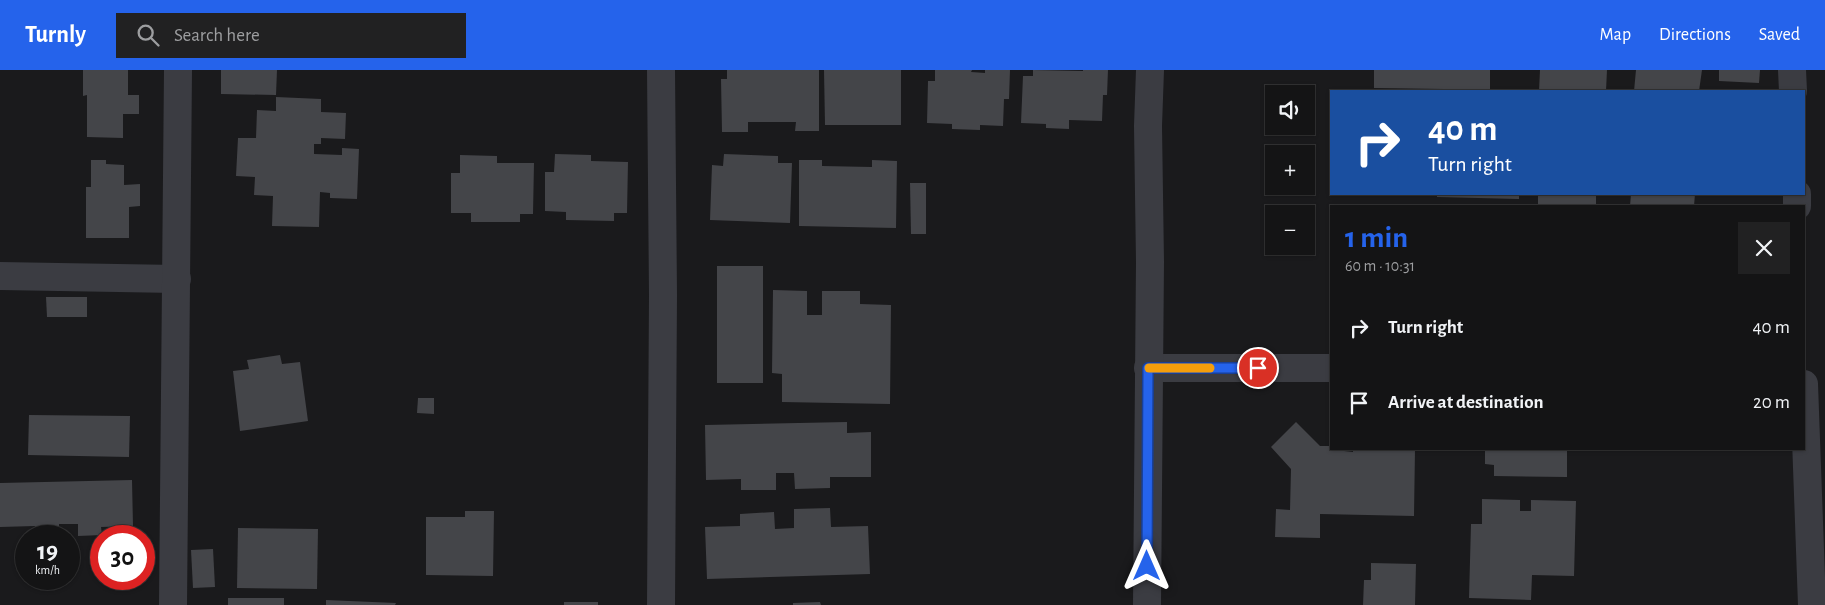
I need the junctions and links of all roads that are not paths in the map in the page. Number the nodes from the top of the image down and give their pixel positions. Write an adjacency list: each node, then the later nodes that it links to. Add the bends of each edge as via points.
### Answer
1 (178, 70): 7 (street)
2 (662, 70): 12 (street)
3 (1150, 70): 8 (street)
4 (1792, 70): 5 (street)
5 (1793, 90)
6 (0, 276): 7 (street)
7 (177, 279): 11 (street)
8 (1148, 368): 9 (street); 13 (street)
9 (1330, 368)
10 (1805, 412): 14 (street)
11 (173, 605)
12 (661, 605)
13 (1147, 605)
14 (1812, 605)

